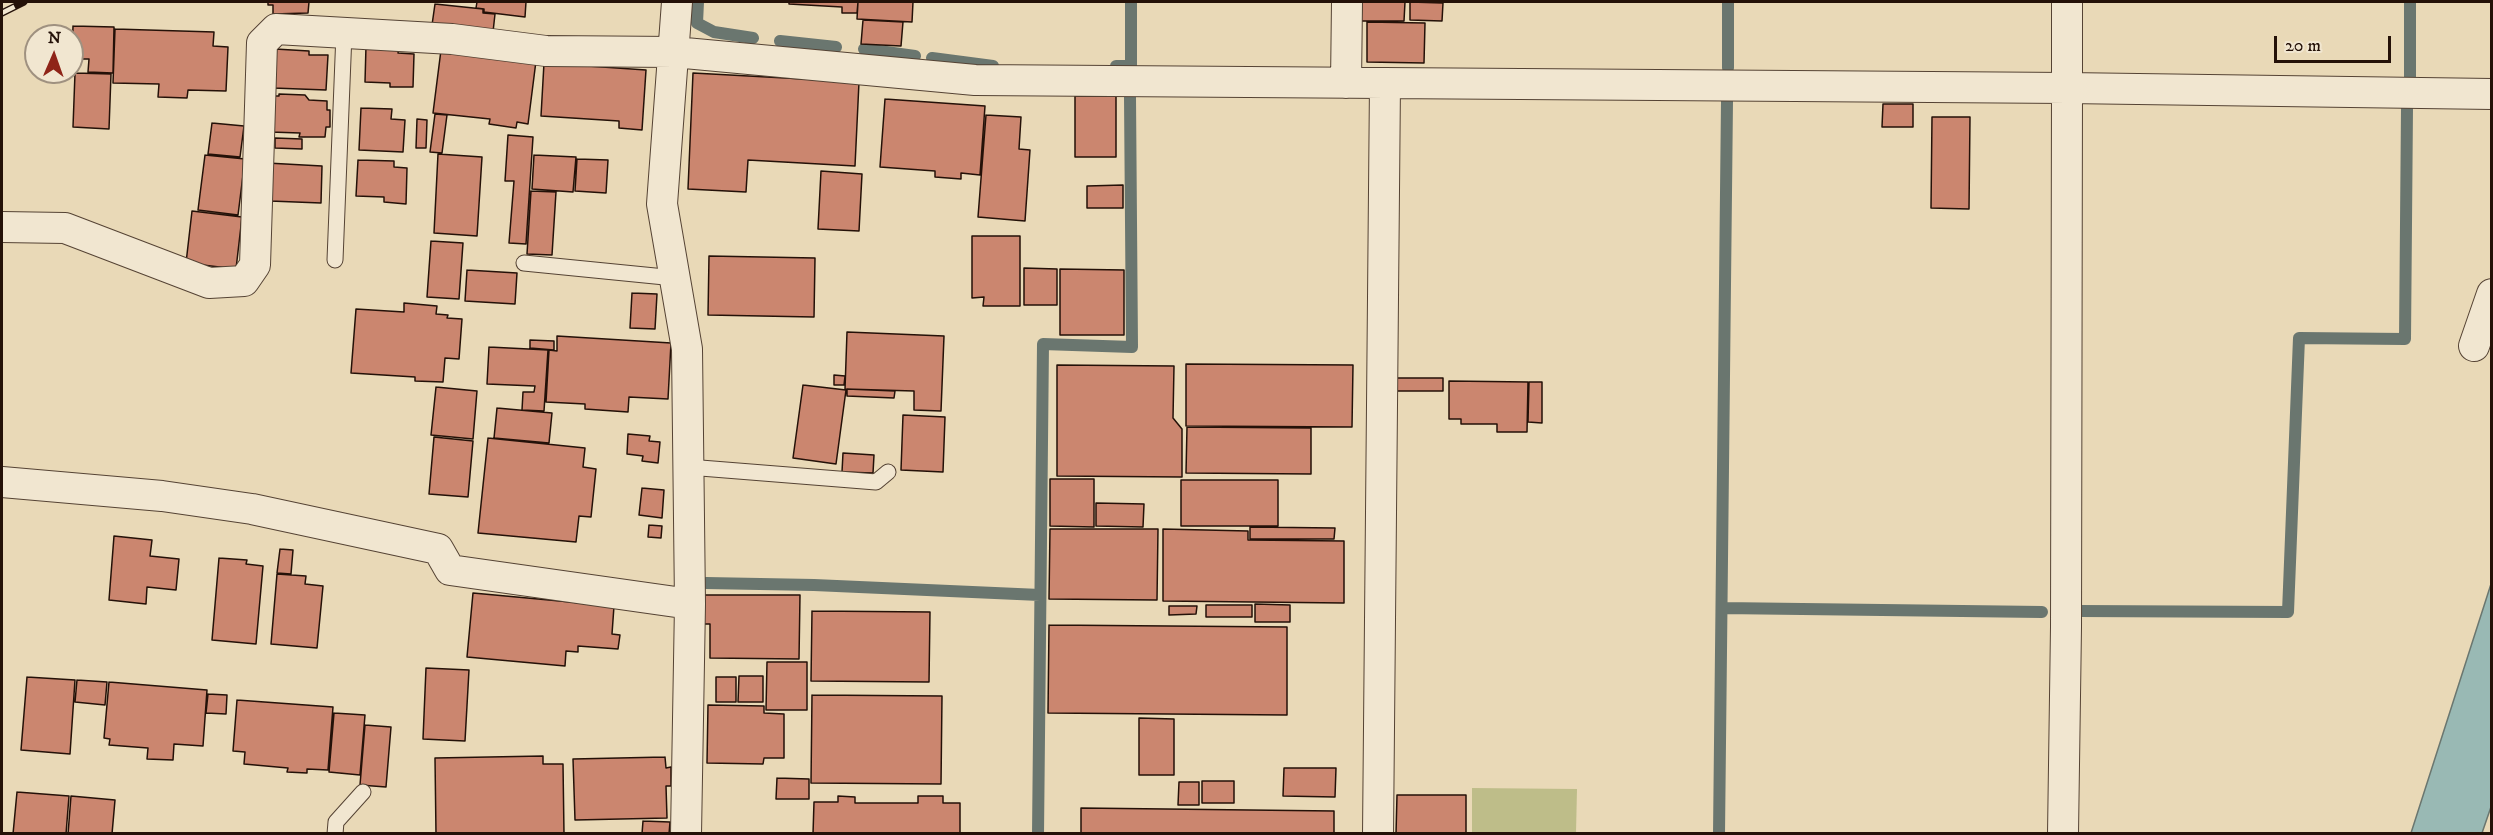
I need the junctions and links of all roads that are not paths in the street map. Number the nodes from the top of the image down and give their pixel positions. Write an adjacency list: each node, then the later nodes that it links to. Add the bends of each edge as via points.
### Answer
1 (676, 2): 5 (street)
2 (1347, 2): 6 (street)
3 (2067, 2): 8 (street)
4 (344, 33): 5 (street, via 452,39 546,51); 10 (street, via 276,29 262,43 255,266 244,281 209,283 65,228); 11 (lane)
5 (674, 52): 6 (street, via 975,80); 13 (street, via 662,204)
6 (1346, 83): 7 (street)
7 (1385, 83): 8 (street); 23 (street)
8 (2067, 88): 9 (street); 24 (street)
9 (2492, 94)
10 (2, 227)
11 (335, 260)
12 (524, 263): 13 (lane)
13 (675, 278): 16 (street, via 687,349)
14 (2492, 294): 15 (street)
15 (2474, 346)
16 (688, 468): 17 (lane, via 876,482); 19 (street)
17 (888, 472)
18 (2, 482): 19 (street, via 162,496 252,509 438,549 450,570)
19 (690, 604): 22 (street)
20 (363, 792): 21 (lane, via 336,822)
21 (335, 834)
22 (686, 834)
23 (1378, 834)
24 (2063, 834)

